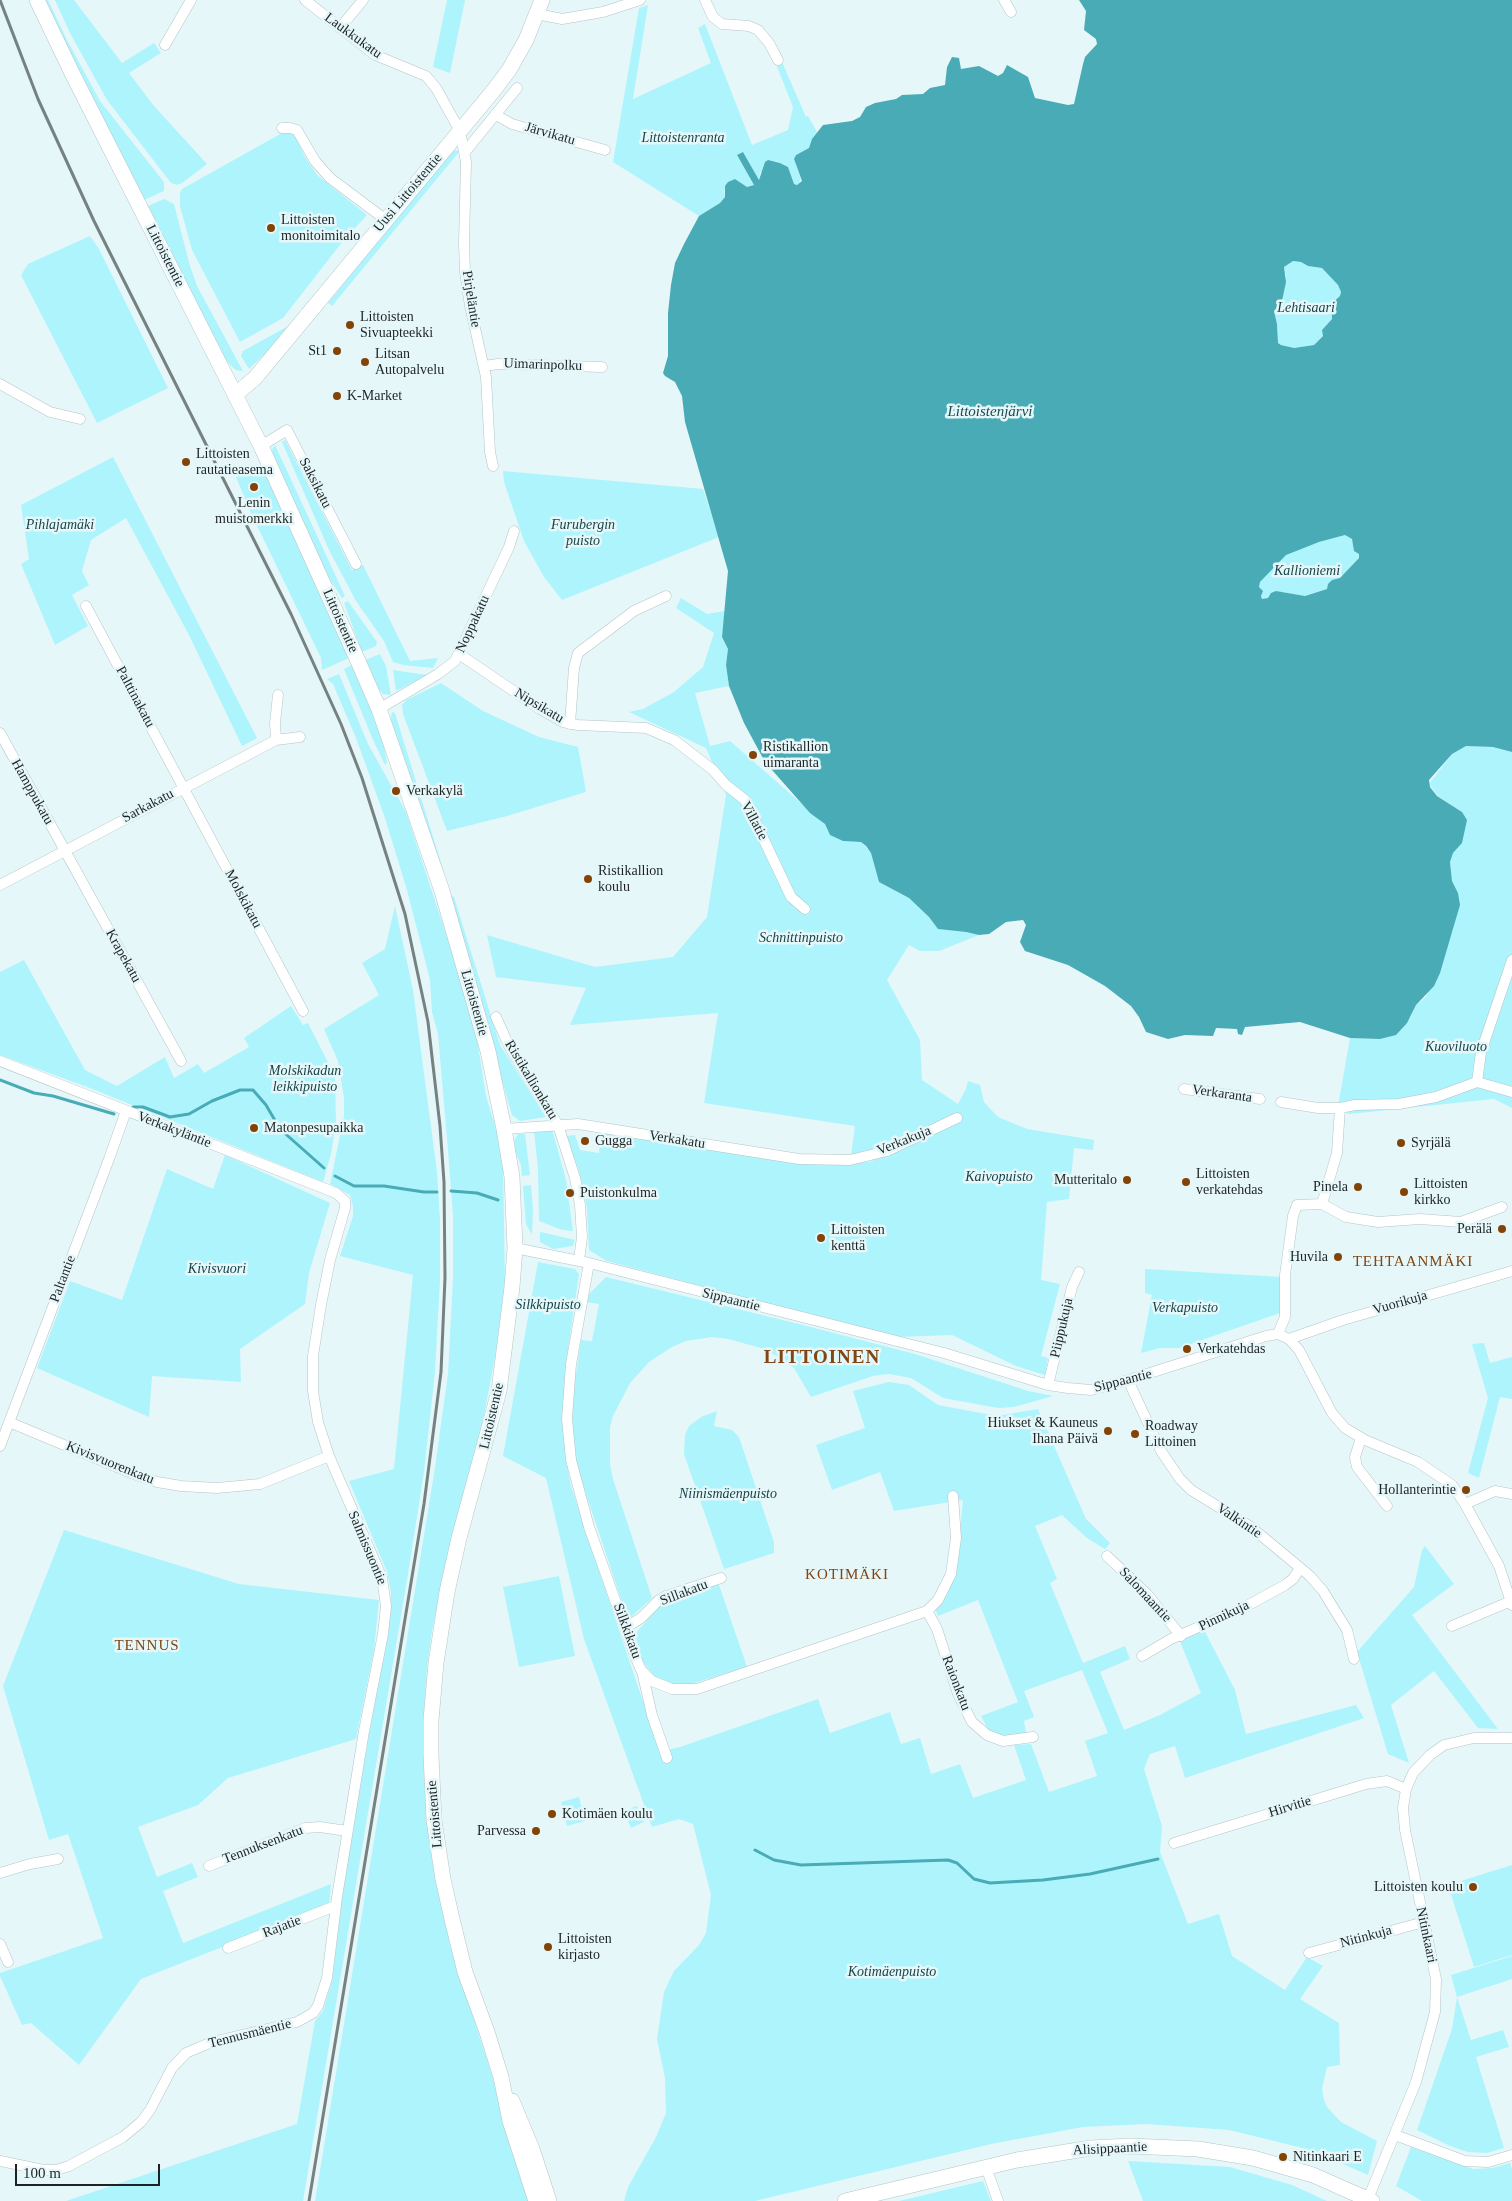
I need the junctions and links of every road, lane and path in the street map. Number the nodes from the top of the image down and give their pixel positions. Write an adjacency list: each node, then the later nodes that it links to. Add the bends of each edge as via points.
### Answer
1 (37, 0): 23 (street, Littoistentie)
2 (190, 0): 11 (street)
3 (305, 0): 10 (street, Laukkukatu)
4 (363, 0): 10 (street)
5 (640, 0): 8 (street, via 603,12 562,19)
6 (705, 0): 12 (street, via 713,17 722,24 758,30)
7 (1004, 0): 9 (street)
8 (540, 7): 16 (street, Uusi Littoistentie, via 509,70)
9 (1011, 12)
10 (340, 28): 16 (street, Laukkukatu, via 375,55 426,76)
11 (166, 46)
12 (778, 60)
13 (518, 88): 14 (street)
14 (496, 116): 17 (street, Järvikatu, via 512,124); 18 (street)
15 (282, 128): 19 (street, via 297,130 330,178)
16 (460, 131): 18 (street, Pirjeläntie); 19 (street, Uusi Littoistentie)
17 (605, 150)
18 (465, 152): 20 (street, Pirjeläntie, via 465,272)
19 (386, 220): 23 (street, Uusi Littoistentie, via 256,378)
20 (484, 366): 21 (street, Uimarinpolku); 26 (street, Pirjeläntie)
21 (602, 367)
22 (0, 384): 24 (street, via 50,412)
23 (235, 395): 25 (street, Littoistentie)
24 (80, 419)
25 (261, 446): 28 (street, Saksikatu, via 288,430); 33 (street, Littoistentie)
26 (494, 466)
27 (514, 531): 31 (street, Noppakatu)
28 (356, 564)
29 (666, 596): 34 (street, via 634,611 578,653)
30 (86, 606): 39 (street, Palttinakatu)
31 (459, 654): 33 (street, Noppakatu, via 444,671); 34 (street, Nipsikatu, via 548,714)
32 (278, 695): 37 (street)
33 (379, 709): 57 (street, Littoistentie, via 442,891 488,1051)
34 (570, 724): 38 (street, Nipsikatu, via 646,728 674,740)
35 (0, 732): 40 (street, Hamppukatu)
36 (300, 737): 37 (street, Sarkakatu)
37 (276, 740): 39 (street, Sarkakatu)
38 (684, 749): 42 (street, Villatie, via 745,800 791,897)
39 (183, 787): 40 (street, Sarkakatu); 44 (street, Molskikatu)
40 (65, 851): 41 (street, Sarkakatu); 46 (street, Krapekatu)
41 (0, 885)
42 (805, 910)
43 (1512, 960): 48 (street, via 1481,1052)
44 (303, 1011)
45 (496, 1017): 56 (street, Ristikallionkatu, via 510,1048)
46 (181, 1061)
47 (0, 1062): 54 (street, Verkakyläntie)
48 (1477, 1082): 50 (street); 53 (street, via 1436,1097 1399,1104 1355,1104)
49 (1184, 1089): 51 (street, Verkaranta)
50 (1512, 1092)
51 (1260, 1099)
52 (1281, 1102): 53 (street)
53 (1340, 1108): 60 (street, via 1337,1154)
54 (126, 1111): 59 (street, Verkakyläntie, via 336,1193); 70 (street, Paltantie)
55 (957, 1118): 58 (street, Verkakuja, via 887,1151)
56 (558, 1125): 57 (street, Verkakatu); 58 (street, Verkakatu, via 578,1124 799,1158); 63 (street, Ristikallionkatu, via 580,1205)
57 (504, 1129): 62 (street, Littoistentie, via 512,1178)
58 (850, 1160)
59 (346, 1203): 73 (street, Salmissuontie, via 324,1282 313,1356 315,1407)
60 (1322, 1204): 61 (street, via 1346,1217 1378,1222 1420,1219 1461,1222); 66 (street, via 1297,1205 1293,1216 1285,1275 1286,1317)
61 (1502, 1207)
62 (515, 1248): 63 (street, Sippaantie); 105 (street, Littoistentie, via 499,1391 447,1592 436,1663 432,1720 434,1820 443,1879 465,1972)
63 (584, 1262): 69 (street, Sippaantie, via 944,1353); 84 (street, Silkkikatu, via 568,1401 570,1460 581,1503)
64 (1512, 1271): 67 (street, Vuorikuja)
65 (1079, 1272): 69 (street, Piippukuja, via 1072,1287)
66 (1278, 1334): 67 (street); 68 (street, Sippaantie)
67 (1289, 1339): 71 (street, via 1305,1360 1332,1413 1345,1428)
68 (1128, 1380): 69 (street, Sippaantie, via 1091,1390); 79 (street, Valkintie, via 1161,1452 1180,1479 1191,1490 1251,1528)
69 (1048, 1385)
70 (9, 1422): 72 (street, Paltantie); 73 (street, Kivisvuorenkatu, via 131,1473 187,1487 260,1484)
71 (1361, 1438): 76 (street, via 1432,1470 1452,1485); 77 (street, via 1355,1457 1357,1467)
72 (0, 1446)
73 (328, 1456): 93 (street, Salmissuontie, via 379,1570 385,1596 383,1634)
74 (1512, 1494): 76 (street, via 1495,1491)
75 (953, 1496): 82 (street, via 956,1538 952,1574 938,1600)
76 (1465, 1504): 81 (street, via 1499,1566)
77 (1387, 1506)
78 (1108, 1556): 85 (street, Salomaantie, via 1147,1594)
79 (1300, 1568): 85 (street, Pinnikuja, via 1285,1585); 87 (street, Valkintie, via 1323,1591 1347,1630)
80 (721, 1578): 84 (street, Sillakatu, via 658,1600 641,1618)
81 (1511, 1603): 83 (street)
82 (926, 1611): 88 (street, Silkkikatu, via 697,1689 664,1687); 89 (street, Raionkatu, via 937,1629 958,1694 972,1722 987,1735 1003,1741)
83 (1452, 1626)
84 (625, 1628): 88 (street, Silkkikatu)
85 (1181, 1636): 86 (street, Pinnikuja)
86 (1142, 1656)
87 (1354, 1659)
88 (641, 1670): 91 (street)
89 (1033, 1737)
90 (1512, 1738): 92 (street, Nitinkaari, via 1474,1738 1444,1745 1413,1773)
91 (667, 1758)
92 (1406, 1789): 94 (street, Hirvitie, via 1388,1781 1366,1784); 99 (street, Nitinkaari, via 1403,1808 1405,1830)
93 (347, 1831): 96 (street, Tennuksenkatu, via 320,1826 305,1828); 98 (street, Salmissuontie)
94 (1174, 1843)
95 (58, 1859): 97 (street)
96 (209, 1866)
97 (0, 1873)
98 (335, 1906): 101 (street, Rajatie); 104 (street, Salmissuontie)
99 (1424, 1922): 102 (street, Nitinkuja); 106 (street, Nitinkaari, via 1436,1979 1435,2012 1416,2082)
100 (0, 1944): 103 (street)
101 (228, 1948)
102 (1309, 1953)
103 (8, 1962)
104 (325, 1988): 108 (street, Tennusmäentie, via 313,2013 297,2022 212,2042 181,2057 146,2117 115,2142 56,2170)
105 (500, 2077): 111 (street, Littoistentie, via 510,2121); 112 (street, Littoistentie, via 520,2117)
106 (1395, 2136): 107 (street, via 1465,2161 1488,2162); 110 (street, Nitinkaari)
107 (1512, 2155)
108 (0, 2161)
109 (986, 2167): 110 (street, Alisippaantie, via 1091,2148 1150,2146 1198,2149 1280,2164); 113 (street, Alisippaantie); 114 (street)
110 (1370, 2200)
111 (536, 2201)
112 (549, 2201)
113 (845, 2201)
114 (998, 2201)

